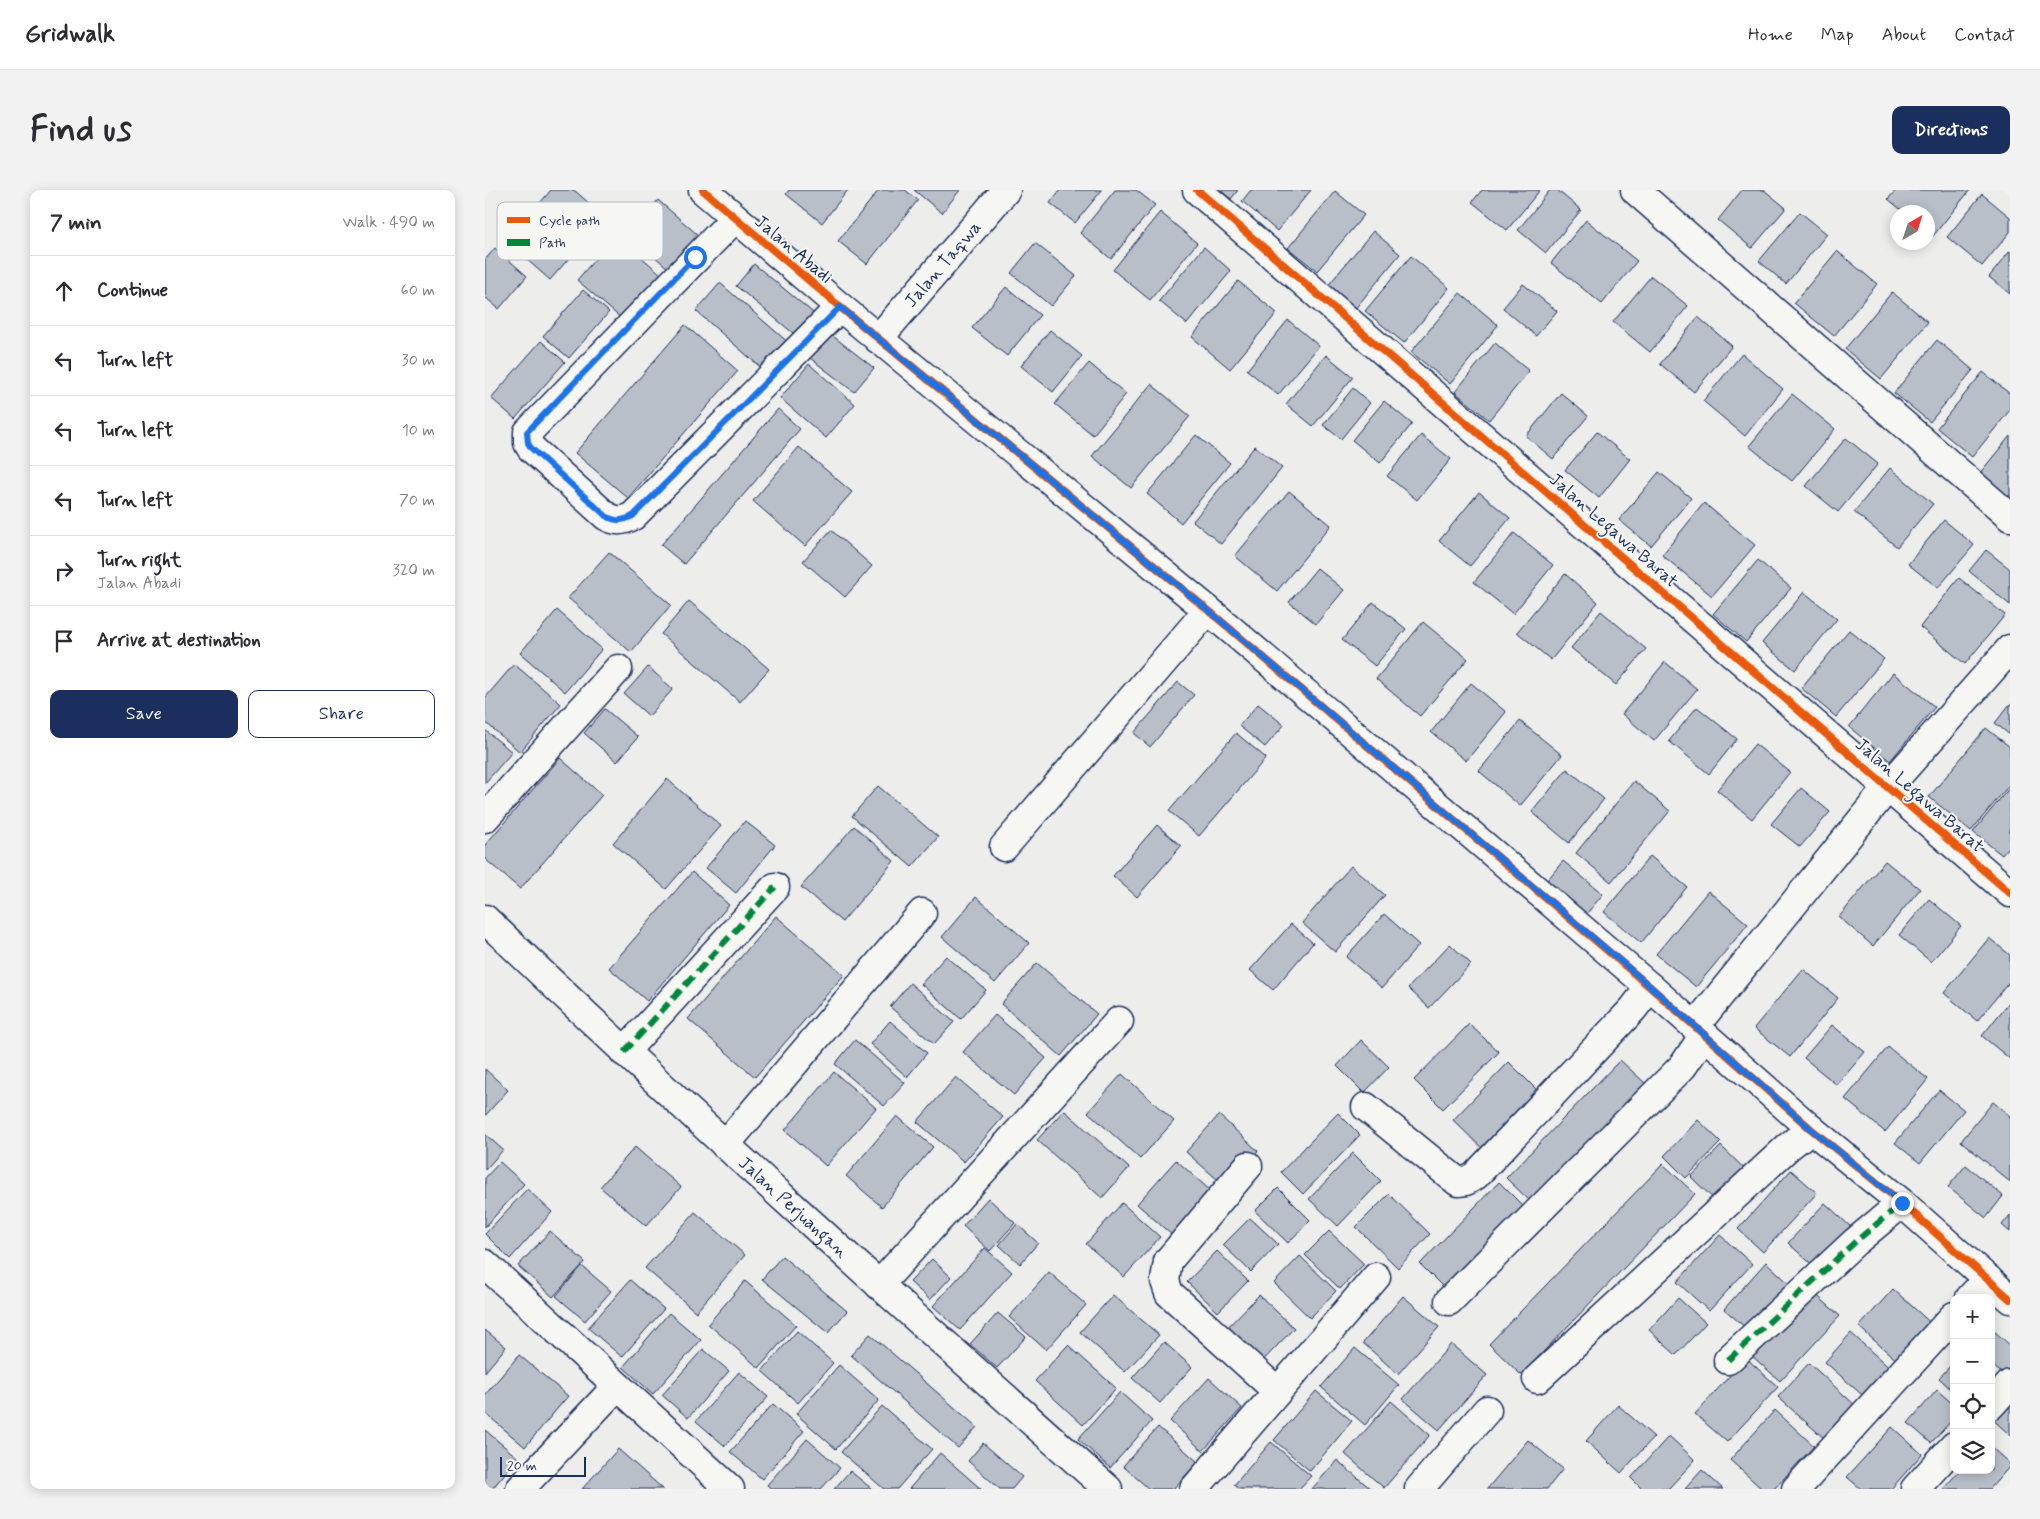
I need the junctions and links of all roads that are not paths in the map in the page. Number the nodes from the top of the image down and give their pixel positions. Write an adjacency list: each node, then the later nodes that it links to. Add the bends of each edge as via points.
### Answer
1 (703, 190): 5 (street, Jalan Abadi)
2 (1006, 190): 7 (street, Jalan Taqwa)
3 (1197, 190): 12 (street, Jalan Legawa Barat)
4 (1635, 190): 8 (street)
5 (735, 218): 6 (street, Jalan Abadi); 6 (street, via 527,432 531,448 606,516 623,521 633,516)
6 (840, 307): 7 (street, Jalan Abadi)
7 (878, 339): 9 (street, Jalan Abadi)
8 (2010, 517)
9 (1208, 610): 14 (street); 19 (street, Jalan Abadi)
10 (2010, 649): 12 (street)
11 (618, 669): 13 (street)
12 (1888, 787): 16 (street, Jalan Legawa Barat); 21 (street)
13 (485, 818)
14 (1004, 847)
15 (775, 887): 22 (street)
16 (2010, 893)
17 (922, 913): 25 (street)
18 (485, 919): 22 (street, Jalan Perjuangan)
19 (1651, 987): 21 (street, Jalan Abadi); 23 (street, via 1475,1176 1466,1181 1458,1182)
20 (1119, 1021): 30 (street)
21 (1699, 1030): 24 (street, Jalan Abadi); 33 (street, via 1683,1066)
22 (624, 1052): 25 (street, Jalan Perjuangan)
23 (1366, 1107)
24 (1811, 1129): 27 (street, Jalan Abadi); 36 (street)
25 (725, 1145): 30 (street, Jalan Perjuangan)
26 (1248, 1166): 39 (street, via 1168,1261 1165,1281 1169,1293)
27 (1902, 1203): 31 (street, Jalan Abadi); 35 (street, via 1855,1242)
28 (485, 1264): 38 (street)
29 (1377, 1278): 39 (street)
30 (879, 1285): 43 (street, Jalan Perjuangan)
31 (1979, 1288): 32 (street, Jalan Abadi)
32 (2010, 1299)
33 (1449, 1301)
34 (1950, 1320): 48 (street)
35 (1728, 1360)
36 (1537, 1379)
37 (2010, 1384): 40 (street)
38 (617, 1386): 44 (street); 45 (street)
39 (1277, 1391): 46 (street)
40 (1995, 1400)
41 (1487, 1410): 47 (street)
42 (1950, 1450): 49 (street)
43 (1097, 1485)
44 (519, 1489)
45 (730, 1489)
46 (1194, 1489)
47 (1419, 1489)
48 (1796, 1489)
49 (1915, 1489)

